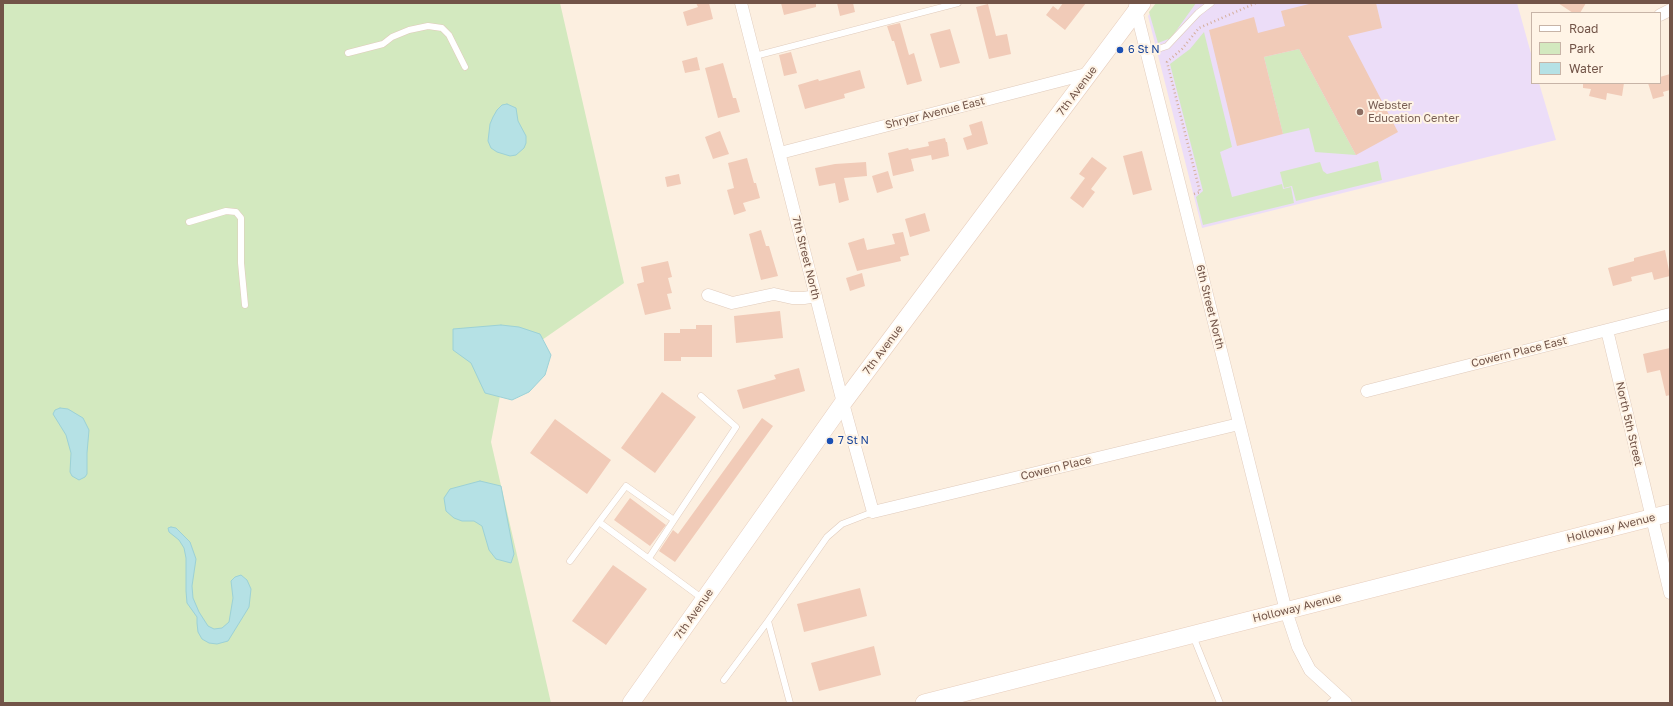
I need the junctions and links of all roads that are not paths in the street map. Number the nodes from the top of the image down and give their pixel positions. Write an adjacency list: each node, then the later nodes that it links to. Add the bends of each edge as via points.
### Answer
1 (741, 3): 9 (street, 7th Street North)
2 (958, 3): 9 (lane)
3 (1211, 3): 8 (lane, via 1167,46)
4 (1137, 6): 8 (street, 6th Street North); 11 (street, 7th Avenue)
5 (1670, 10): 6 (street)
6 (1661, 14)
7 (348, 53): 10 (lane, via 383,44 409,30 428,26 442,28 449,35)
8 (1146, 53): 22 (street, 6th Street North)
9 (755, 56): 12 (street, 7th Street North)
10 (465, 67)
11 (1090, 73): 12 (street, Shryer Avenue East); 21 (street, 7th Avenue)
12 (780, 153): 15 (street, 7th Street North)
13 (189, 222): 16 (lane, via 226,211 236,212 241,218 240,263)
14 (708, 295): 15 (street, via 732,303 774,294 792,298)
15 (816, 296): 21 (street, 7th Street North)
16 (245, 305)
17 (1670, 314): 18 (street, Cowern Place East)
18 (1607, 330): 19 (street, Cowern Place East); 25 (street, North 5th Street)
19 (1367, 391)
20 (701, 396): 26 (lane, via 736,426)
21 (844, 403): 23 (street, 7th Street North); 31 (street, 7th Avenue)
22 (1239, 424): 23 (street, Cowern Place); 32 (street, 6th Street North)
23 (873, 512): 33 (lane, via 842,524 827,537)
24 (1670, 512): 25 (street, Holloway Avenue)
25 (1651, 517): 30 (street, North 5th Street); 32 (street, Holloway Avenue)
26 (674, 520): 27 (lane, via 626,486); 28 (lane)
27 (599, 522): 28 (lane); 29 (lane)
28 (648, 558): 31 (lane)
29 (570, 561)
30 (1670, 593)
31 (704, 600): 37 (street, 7th Avenue)
32 (1286, 611): 34 (street, Holloway Avenue); 36 (street, 6th Street North, via 1298,647 1310,670)
33 (768, 621): 35 (lane); 38 (lane)
34 (1193, 634): 39 (street, Holloway Avenue); 40 (lane)
35 (724, 680)
36 (1338, 701)
37 (631, 703)
38 (790, 703)
39 (924, 703)
40 (1220, 703)

